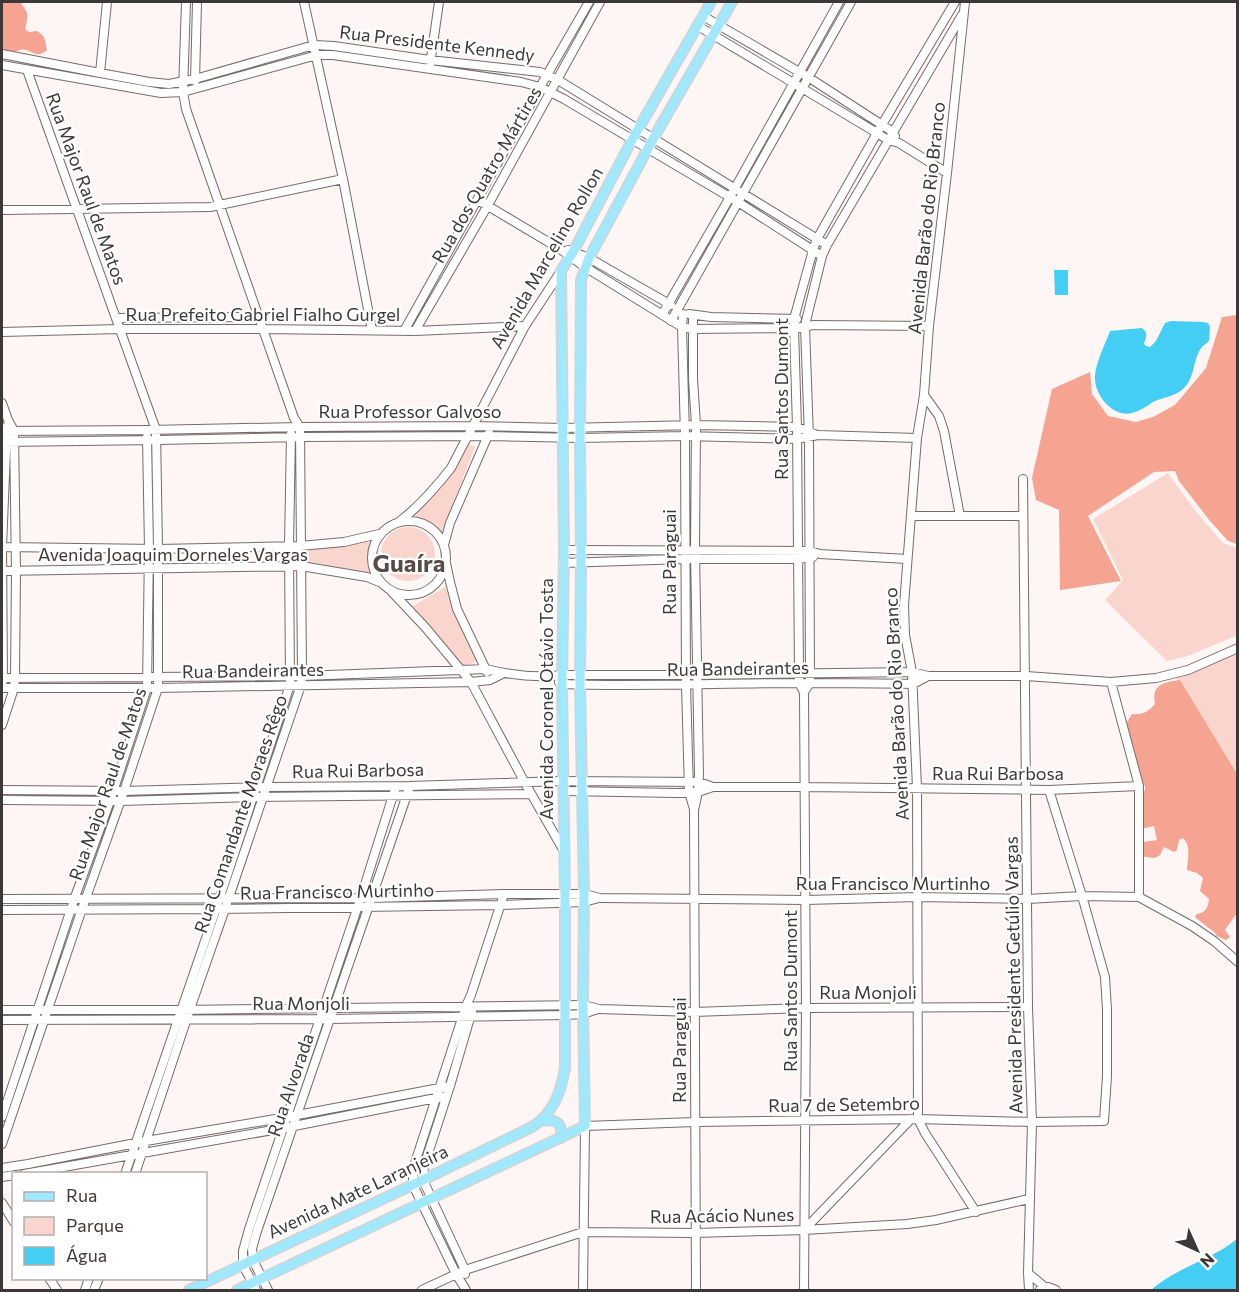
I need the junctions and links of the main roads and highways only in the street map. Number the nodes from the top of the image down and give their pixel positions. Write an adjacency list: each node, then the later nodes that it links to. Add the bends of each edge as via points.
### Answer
1 (711, 2): 3 (main road, Avenida Marcelino Rollon)
2 (732, 2): 4 (main road, Avenida Marcelino Rollon, via 648,149)
3 (561, 271): 6 (main road, Avenida Coronel Otávio Tosta)
4 (580, 280): 5 (main road, Avenida Coronel Otávio Tosta)
5 (580, 326): 6 (main road); 7 (main road, Avenida Coronel Otávio Tosta)
6 (561, 328): 8 (main road, Avenida Coronel Otávio Tosta)
7 (580, 497): 8 (main road); 10 (main road, Avenida Coronel Otávio Tosta)
8 (563, 499): 9 (main road, Avenida Coronel Otávio Tosta)
9 (562, 631): 10 (main road); 11 (main road, Avenida Coronel Otávio Tosta, via 565,1068 550,1110)
10 (581, 632): 12 (main road, Avenida Coronel Otávio Tosta)
11 (541, 1122): 13 (main road, via 556,1121 562,1130); 15 (main road, Avenida Mate Laranjeira)
12 (585, 1126): 13 (main road, Avenida Mate Laranjeira)
13 (561, 1138): 14 (main road, Avenida Mate Laranjeira, via 262,1279)
14 (254, 1287): 16 (main road, Avenida Mate Laranjeira)
15 (189, 1290)
16 (237, 1290)

